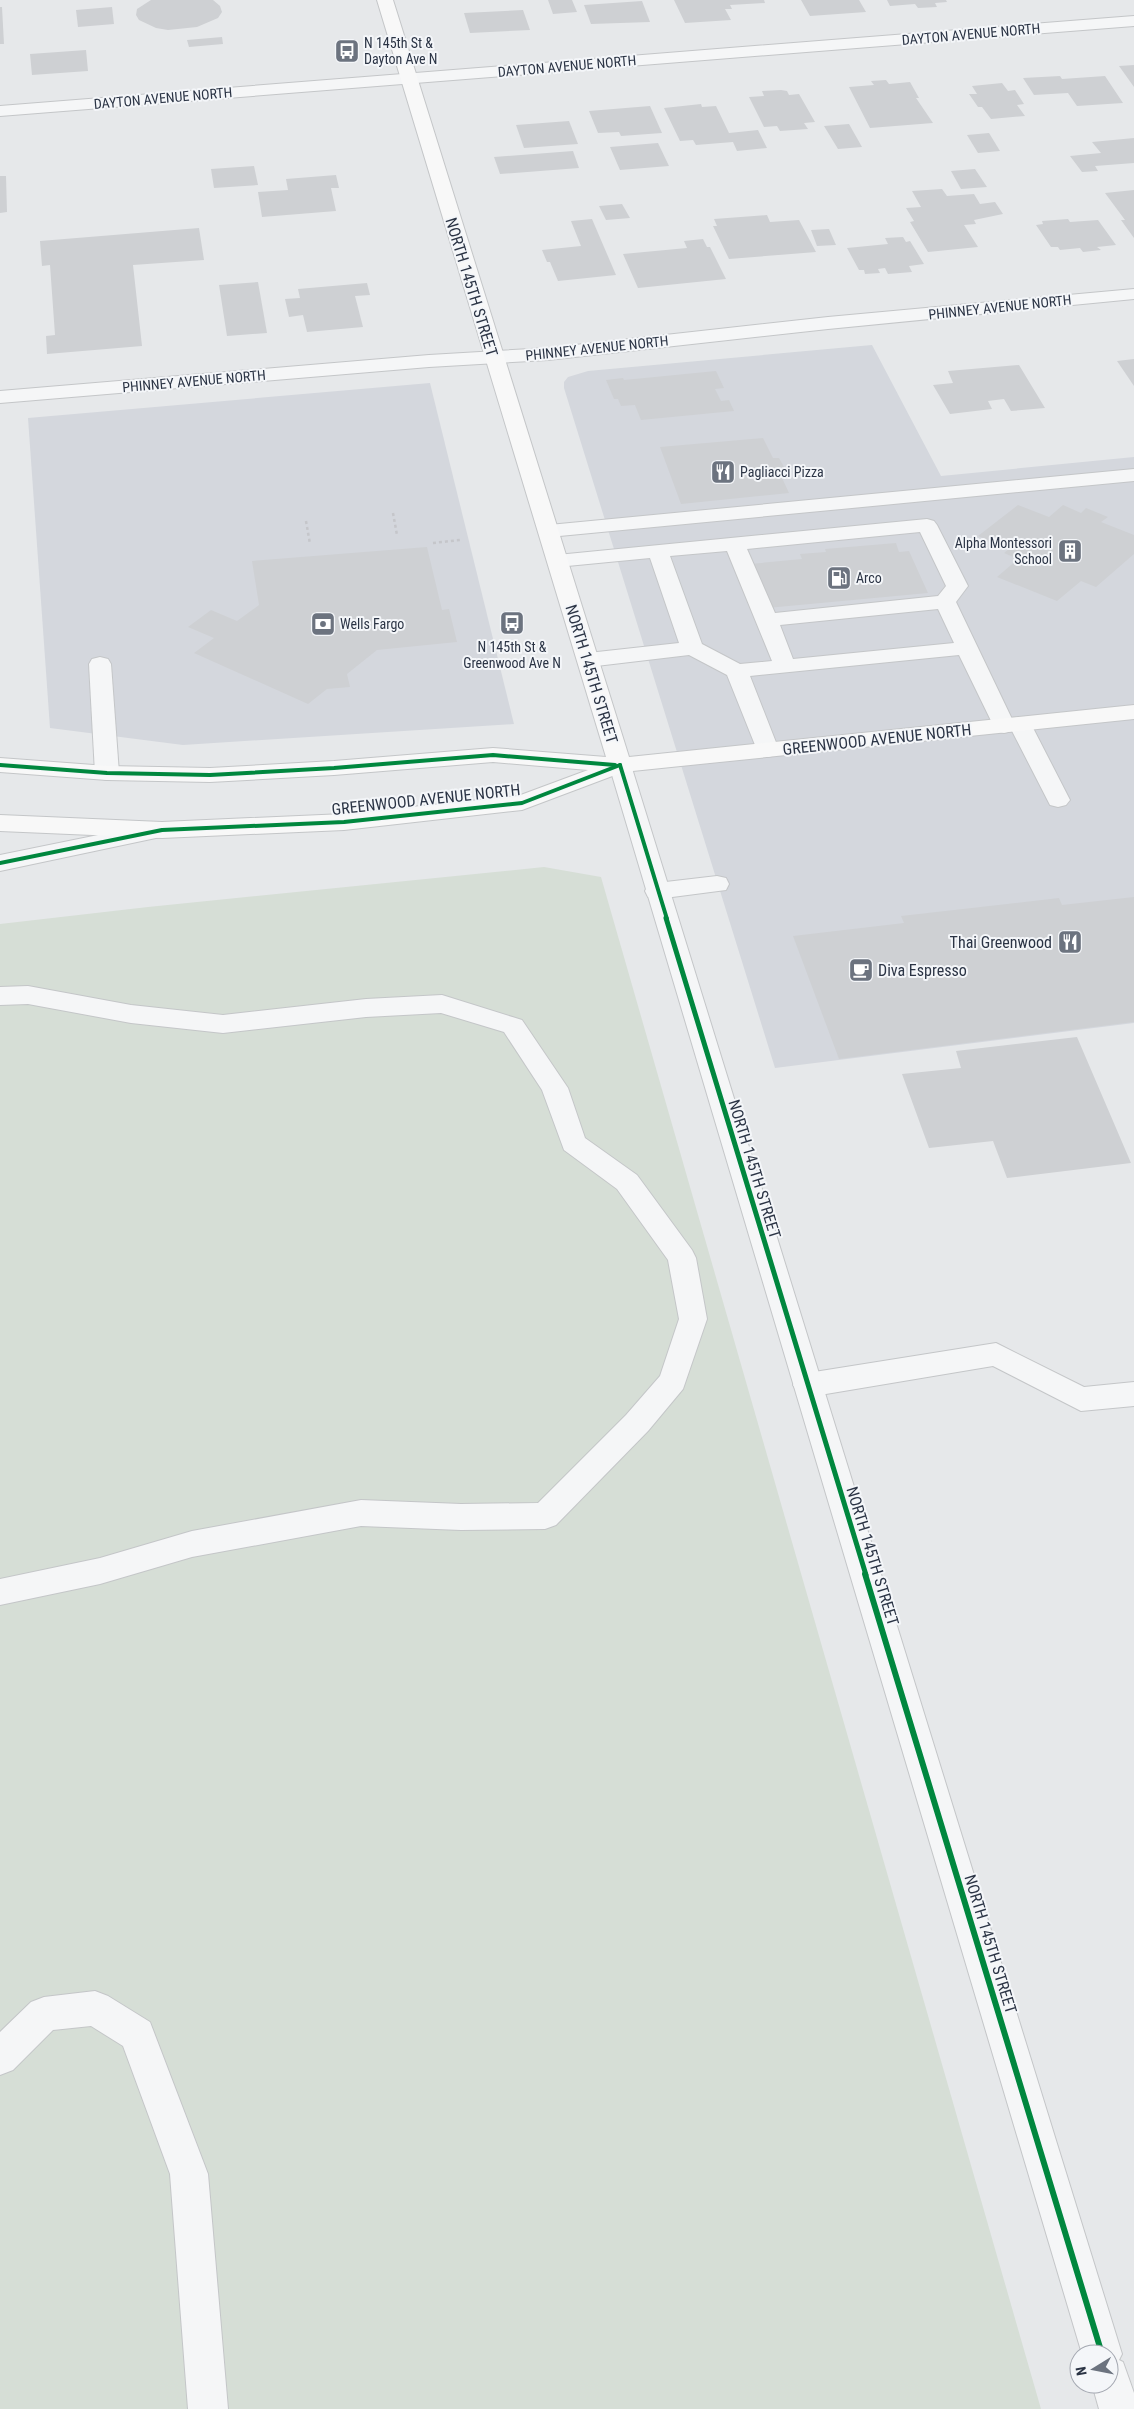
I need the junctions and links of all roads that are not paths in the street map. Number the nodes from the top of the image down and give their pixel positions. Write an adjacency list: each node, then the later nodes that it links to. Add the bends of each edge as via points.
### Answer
1 (385, 0): 3 (main road, NORTH 145TH STREET)
2 (1134, 21): 3 (street, DAYTON AVENUE NORTH)
3 (408, 79): 4 (street, DAYTON AVENUE NORTH); 6 (main road, NORTH 145TH STREET)
4 (0, 111)
5 (1134, 294): 6 (street, PHINNEY AVENUE NORTH)
6 (494, 359): 7 (street, PHINNEY AVENUE NORTH, via 429,361); 9 (main road, NORTH 145TH STREET)
7 (0, 397)
8 (1134, 475): 9 (street)
9 (549, 531): 12 (main road, NORTH 145TH STREET)
10 (735, 544): 11 (street); 13 (street, via 927,525 957,586); 14 (street)
11 (658, 551): 12 (street); 15 (street)
12 (557, 561): 17 (main road, NORTH 145TH STREET)
13 (946, 602): 14 (street); 16 (street)
14 (767, 620): 19 (street)
15 (692, 648): 17 (street); 20 (street)
16 (966, 648): 19 (street); 22 (street)
17 (588, 660): 25 (main road, NORTH 145TH STREET)
18 (100, 664): 26 (street)
19 (784, 665): 20 (street)
20 (737, 671): 23 (street)
21 (1134, 712): 22 (main road, GREENWOOD AVENUE NORTH)
22 (1012, 725): 23 (main road, GREENWOOD AVENUE NORTH); 27 (street)
23 (768, 750): 25 (main road, GREENWOOD AVENUE NORTH)
24 (0, 765): 26 (main road, GREENWOOD AVENUE NORTH)
25 (620, 765): 26 (main road, GREENWOOD AVENUE NORTH, via 493,755 267,773); 29 (main road, GREENWOOD AVENUE NORTH, via 522,803 344,822); 32 (street, NORTH 145TH STREET)
26 (107, 773)
27 (1058, 800)
28 (0, 823): 29 (main road)
29 (162, 830): 30 (street, GREENWOOD AVENUE NORTH)
30 (0, 863)
31 (717, 884): 32 (street)
32 (657, 891): 34 (street, NORTH 145TH STREET)
33 (0, 996): 36 (street, via 28,995 131,1014 223,1024 366,1008 442,1004 513,1026 555,1088 573,1142 627,1182 682,1258 693,1319 673,1381 637,1423 545,1516 361,1513 192,1544 100,1571)
34 (808, 1385): 35 (street, via 996,1354 1081,1399); 38 (street, NORTH 145TH STREET)
35 (1134, 1394)
36 (0, 1592)
37 (0, 2057): 40 (street, via 44,2014 95,2008 136,2034 188,2174)
38 (1099, 2344)
39 (1114, 2394): 41 (street)
40 (208, 2409)
41 (1119, 2409)

